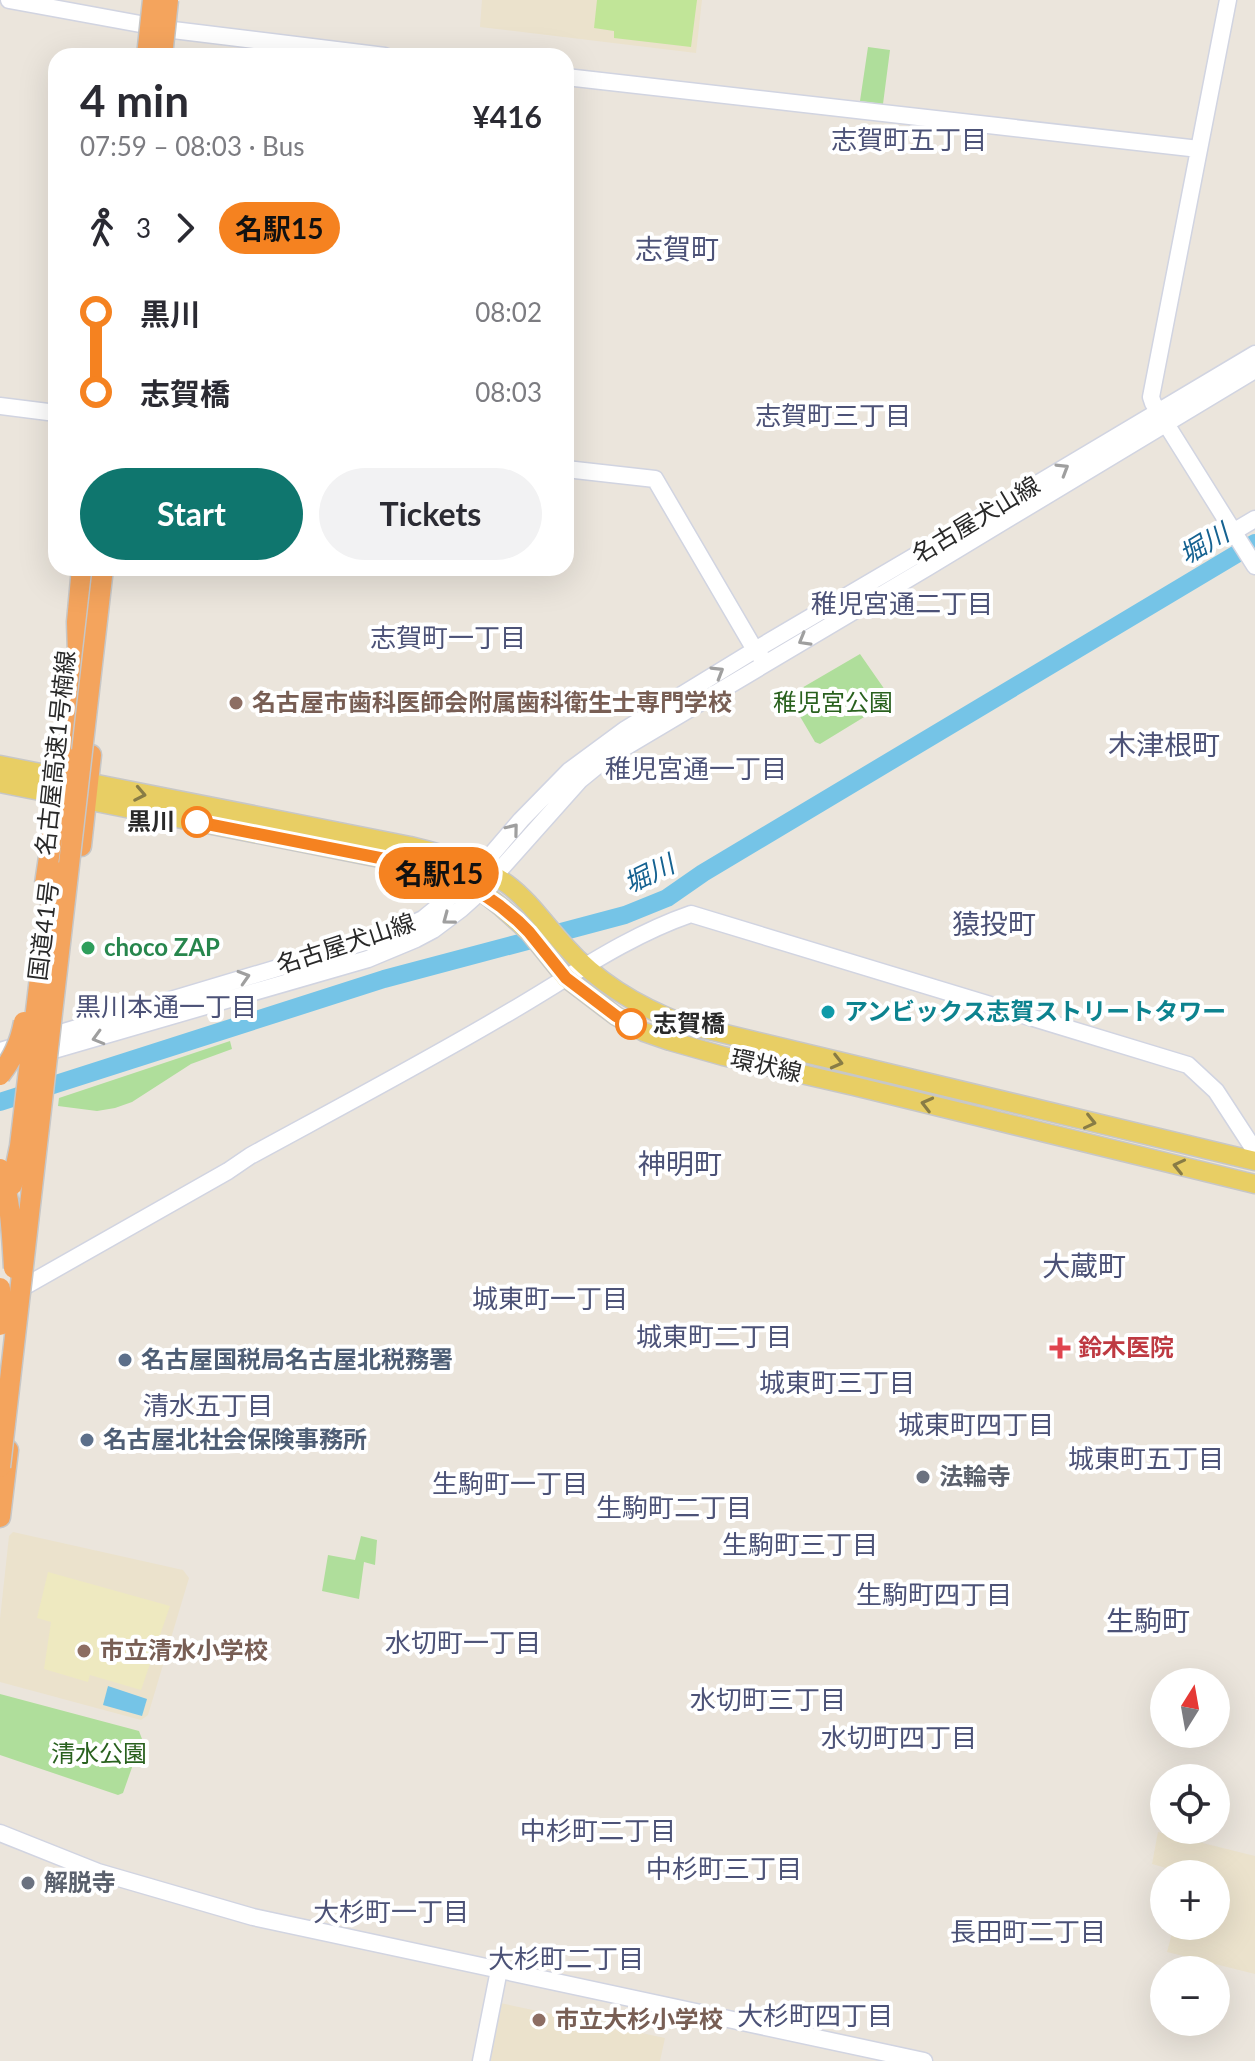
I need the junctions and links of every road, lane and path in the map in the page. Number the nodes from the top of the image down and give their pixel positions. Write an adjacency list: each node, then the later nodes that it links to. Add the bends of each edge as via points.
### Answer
1 (9, 0): 7 (street)
2 (145, 0): 7 (highway)
3 (153, 0): 10 (highway, bridge)
4 (168, 0): 11 (highway, bridge)
5 (176, 0): 8 (highway)
6 (1228, 0): 15 (street)
7 (142, 24): 8 (street); 9 (highway)
8 (173, 30): 12 (highway); 13 (street)
9 (140, 48)
10 (148, 48)
11 (163, 48)
12 (171, 48)
13 (320, 48)
14 (574, 78): 15 (street)
15 (1199, 149): 20 (street, via 1151,397)
16 (1255, 354): 20 (street, 名古屋犬山線)
17 (1255, 370): 20 (street, 名古屋犬山線)
18 (0, 406): 19 (street)
19 (48, 412)
20 (1162, 417): 23 (street); 29 (street, 名古屋犬山線, via 1022,493)
21 (574, 470): 29 (street, via 655,479)
22 (1255, 519): 23 (street)
23 (1236, 536): 24 (street)
24 (1253, 563)
25 (81, 576): 31 (highway, 国道41号, via 79,687)
26 (89, 576): 31 (highway, 名古屋高速1号楠線)
27 (102, 576): 31 (highway, 名古屋高速1号楠線, bridge)
28 (111, 576): 33 (highway, 国道41号)
29 (760, 656): 35 (street, 名古屋犬山線, via 626,729 569,771 521,820)
30 (0, 765): 31 (main road, 環状線)
31 (69, 771): 32 (main road, 環状線); 33 (main road, 環状線); 34 (highway, via 74,763); 39 (highway, 国道41号, via 49,879); 42 (highway, bridge, via 61,776 21,1040); 53 (highway, 名古屋高速1号楠線, bridge, via 61,944)
32 (0, 783)
33 (88, 792): 35 (main road, 環状線); 38 (highway, 国道41号)
34 (60, 849): 47 (highway, bridge, via 20,1146 12,1185); 51 (highway, bridge)
35 (480, 880): 36 (main road, 環状線, via 508,885); 37 (main road, 環状線); 38 (street, 名古屋犬山線, via 433,930 368,959)
36 (583, 966): 37 (street); 43 (street, via 691,914 1188,1065 1216,1091); 44 (main road, 環状線, one-way to 44, via 629,999 684,1024)
37 (566, 978): 46 (main road, 環状線, one-way to 37, via 670,1041 616,1016); 48 (street)
38 (58, 1042): 39 (street, 名古屋犬山線); 48 (highway, 国道41号)
39 (35, 1047): 40 (street); 41 (street); 49 (highway, 国道41号, bridge)
40 (0, 1051)
41 (0, 1066)
42 (0, 1075)
43 (1255, 1151)
44 (1255, 1161)
45 (0, 1169): 52 (highway, bridge, via 15,1278)
46 (1255, 1184)
47 (0, 1202)
48 (27, 1285): 49 (street); 54 (highway, 国道41号)
49 (0, 1300): 50 (highway, 国道41号, bridge)
50 (0, 1325)
51 (0, 1386)
52 (0, 1427)
53 (0, 1467)
54 (0, 1517)
55 (0, 1833): 56 (street, via 98,1872 253,1917)
56 (499, 1970): 57 (street); 58 (street)
57 (894, 2058): 59 (street)
58 (481, 2061)
59 (924, 2061)

